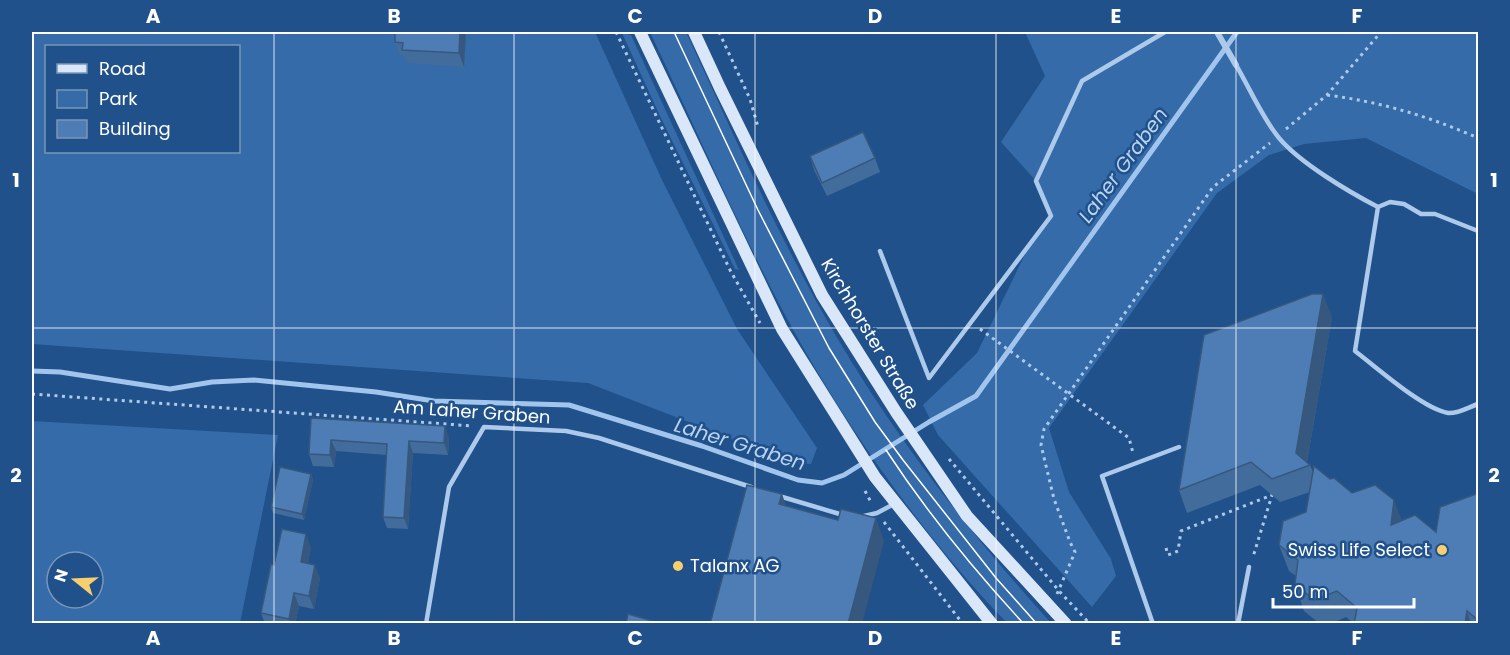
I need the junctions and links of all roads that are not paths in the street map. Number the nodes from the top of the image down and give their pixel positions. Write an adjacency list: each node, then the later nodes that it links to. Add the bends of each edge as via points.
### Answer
1 (640, 32): 13 (main road, via 782,328 875,477)
2 (694, 32): 17 (main road, Kirchhorster Straße, via 822,295 967,516)
3 (1165, 32): 8 (lane, via 1082,81 1036,181 1051,216 929,378)
4 (1217, 32): 5 (street)
5 (1236, 65): 6 (lane, via 1277,136 1295,154)
6 (1378, 207): 7 (lane, via 1390,202 1404,204 1421,214 1435,214); 9 (lane, via 1355,351 1436,409 1459,412)
7 (1479, 231)
8 (880, 251)
9 (1479, 404)
10 (1179, 447): 18 (lane, via 1102,476)
11 (753, 487): 15 (lane, Am Laher Graben, via 599,438 566,431 484,427 449,487)
12 (775, 494): 13 (lane, via 859,518)
13 (896, 503): 16 (main road)
14 (1249, 567): 19 (lane)
15 (426, 624)
16 (992, 624)
17 (1066, 624)
18 (1153, 624)
19 (1238, 624)

